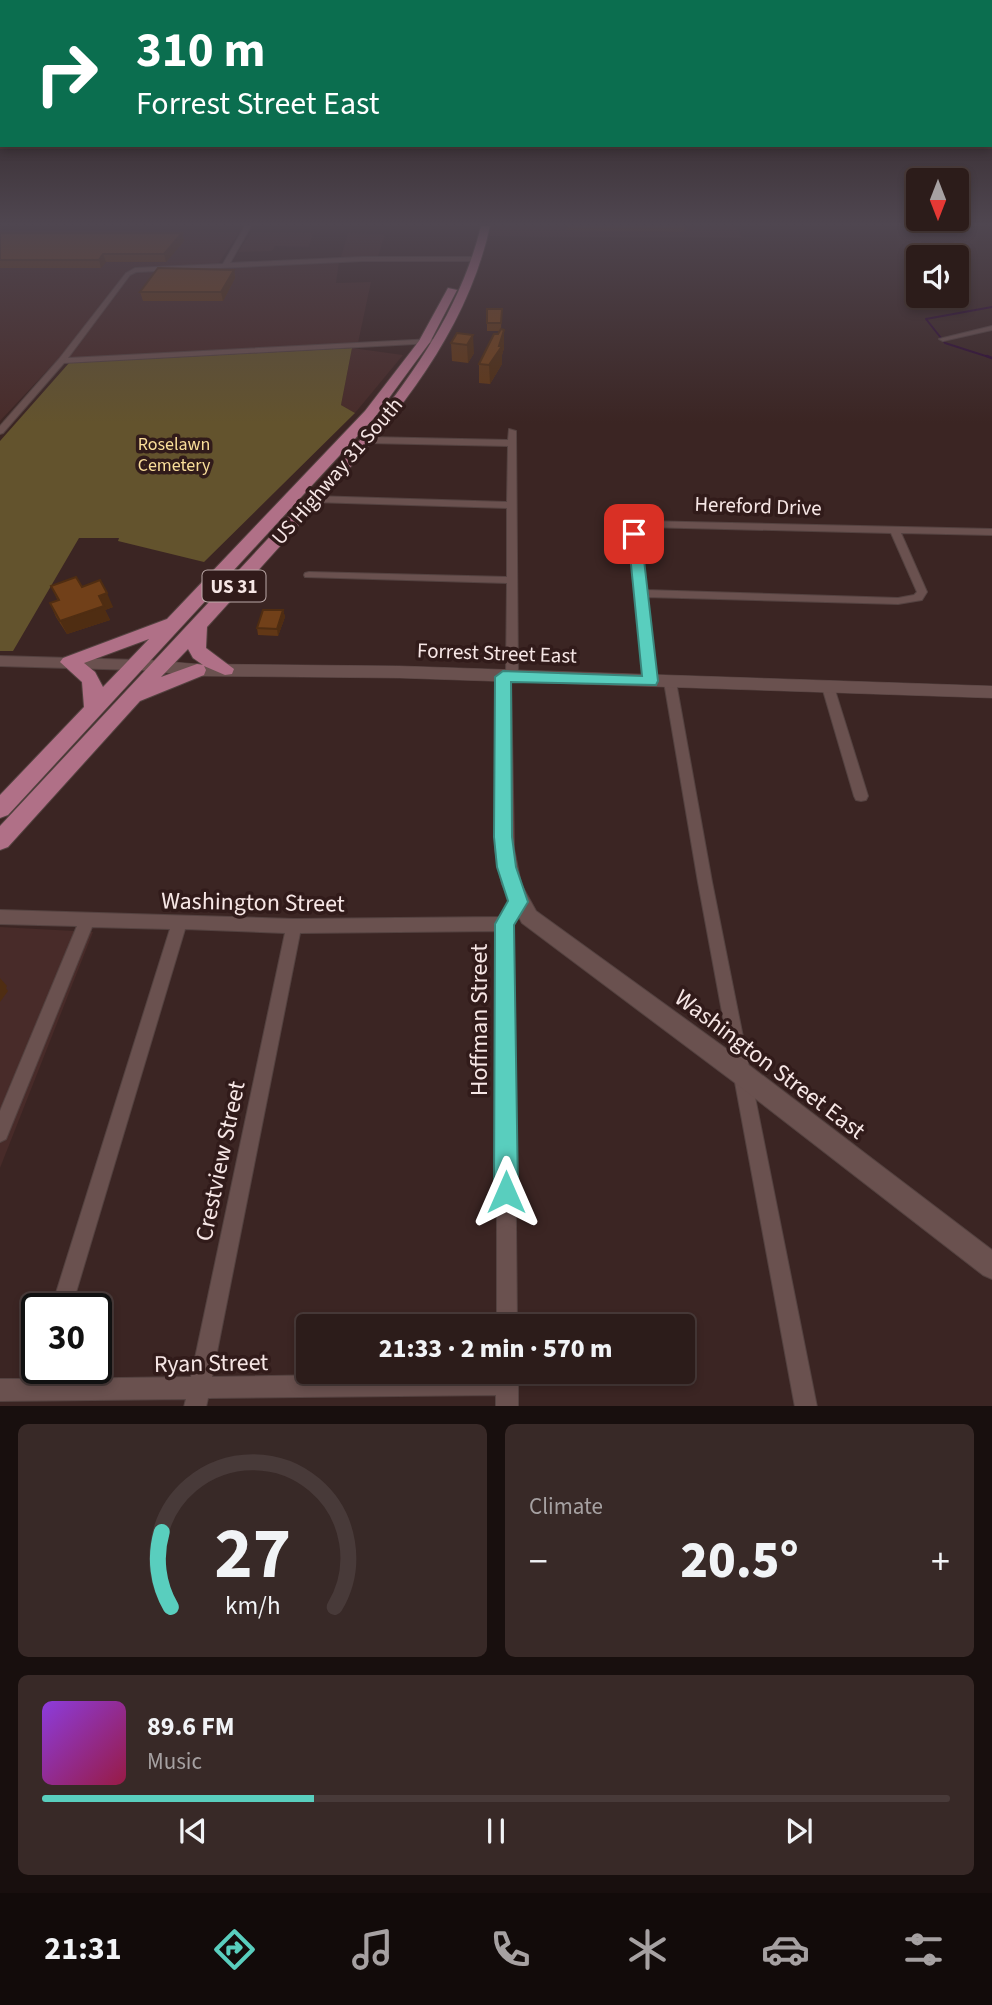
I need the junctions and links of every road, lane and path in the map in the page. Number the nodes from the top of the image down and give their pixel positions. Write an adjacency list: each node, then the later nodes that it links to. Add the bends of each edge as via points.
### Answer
1 (114, 292): 8 (street)
2 (452, 292): 7 (main road, US Highway 31 South / US 31)
3 (992, 328): 4 (street)
4 (982, 331): 5 (street); 6 (street)
5 (992, 336)
6 (943, 339)
7 (432, 341): 8 (street); 11 (main road, US Highway 31 South / US 31, via 405,394); 20 (main road, US Highway 31 South / US 31)
8 (62, 360): 9 (street)
9 (0, 431)
10 (512, 431): 12 (street)
11 (368, 440): 12 (street); 13 (main road, US Highway 31 South / US 31)
12 (511, 443): 14 (street)
13 (313, 499): 14 (street); 21 (main road, US Highway 31 South / US 31)
14 (512, 505): 18 (street)
15 (894, 529): 16 (street, Hereford Drive); 19 (street, Hereford Drive, via 643,524 634,534); 19 (street, via 920,585 918,598)
16 (992, 532)
17 (309, 575): 18 (street)
18 (512, 580): 28 (street)
19 (639, 593): 29 (street, Hereford Drive)
20 (178, 621): 23 (main road); 24 (main road, US Highway 31 South / US 31)
21 (198, 626): 25 (main road, US Highway 31 South / US 31); 26 (main road, via 195,648)
22 (0, 661): 23 (street, Forrest Street East)
23 (69, 662): 24 (street, Forrest Street East); 34 (main road, via 94,684)
24 (137, 665): 25 (main road, Forrest Street East); 34 (main road, US Highway 31 South / US 31)
25 (159, 667): 27 (main road, Forrest Street East); 33 (main road, US Highway 31 South / US 31)
26 (225, 669): 27 (main road, Forrest Street East); 28 (main road, Forrest Street East)
27 (197, 670): 33 (main road)
28 (508, 677): 29 (main road, Forrest Street East); 38 (street, via 503,837 506,867)
29 (650, 681): 30 (main road, Forrest Street East)
30 (670, 682): 31 (main road, Forrest Street East); 44 (street)
31 (828, 687): 32 (main road, Forrest Street East); 35 (street)
32 (992, 692)
33 (130, 698): 37 (main road, US Highway 31 South / US 31)
34 (93, 711): 36 (main road, US Highway 31 South / US 31)
35 (861, 796)
36 (0, 809)
37 (0, 841)
38 (518, 902): 42 (street, Hoffman Street); 44 (street, Washington Street East, via 528,917)
39 (0, 917): 40 (street, Washington Street)
40 (87, 920): 41 (street, Washington Street); 45 (street)
41 (179, 924): 43 (street, Washington Street); 47 (street)
42 (505, 924): 43 (street, Washington Street); 48 (street, Hoffman Street)
43 (294, 926): 54 (street, Crestview Street)
44 (742, 1074): 46 (street, Washington Street East); 56 (street)
45 (0, 1133)
46 (992, 1266)
47 (66, 1293)
48 (506, 1314)
49 (38, 1384): 53 (street)
50 (414, 1384): 54 (street, Ryan Street)
51 (507, 1384): 55 (street)
52 (0, 1390): 53 (street, Ryan Street)
53 (36, 1390): 54 (street, Ryan Street)
54 (196, 1398)
55 (507, 1406)
56 (806, 1406)

